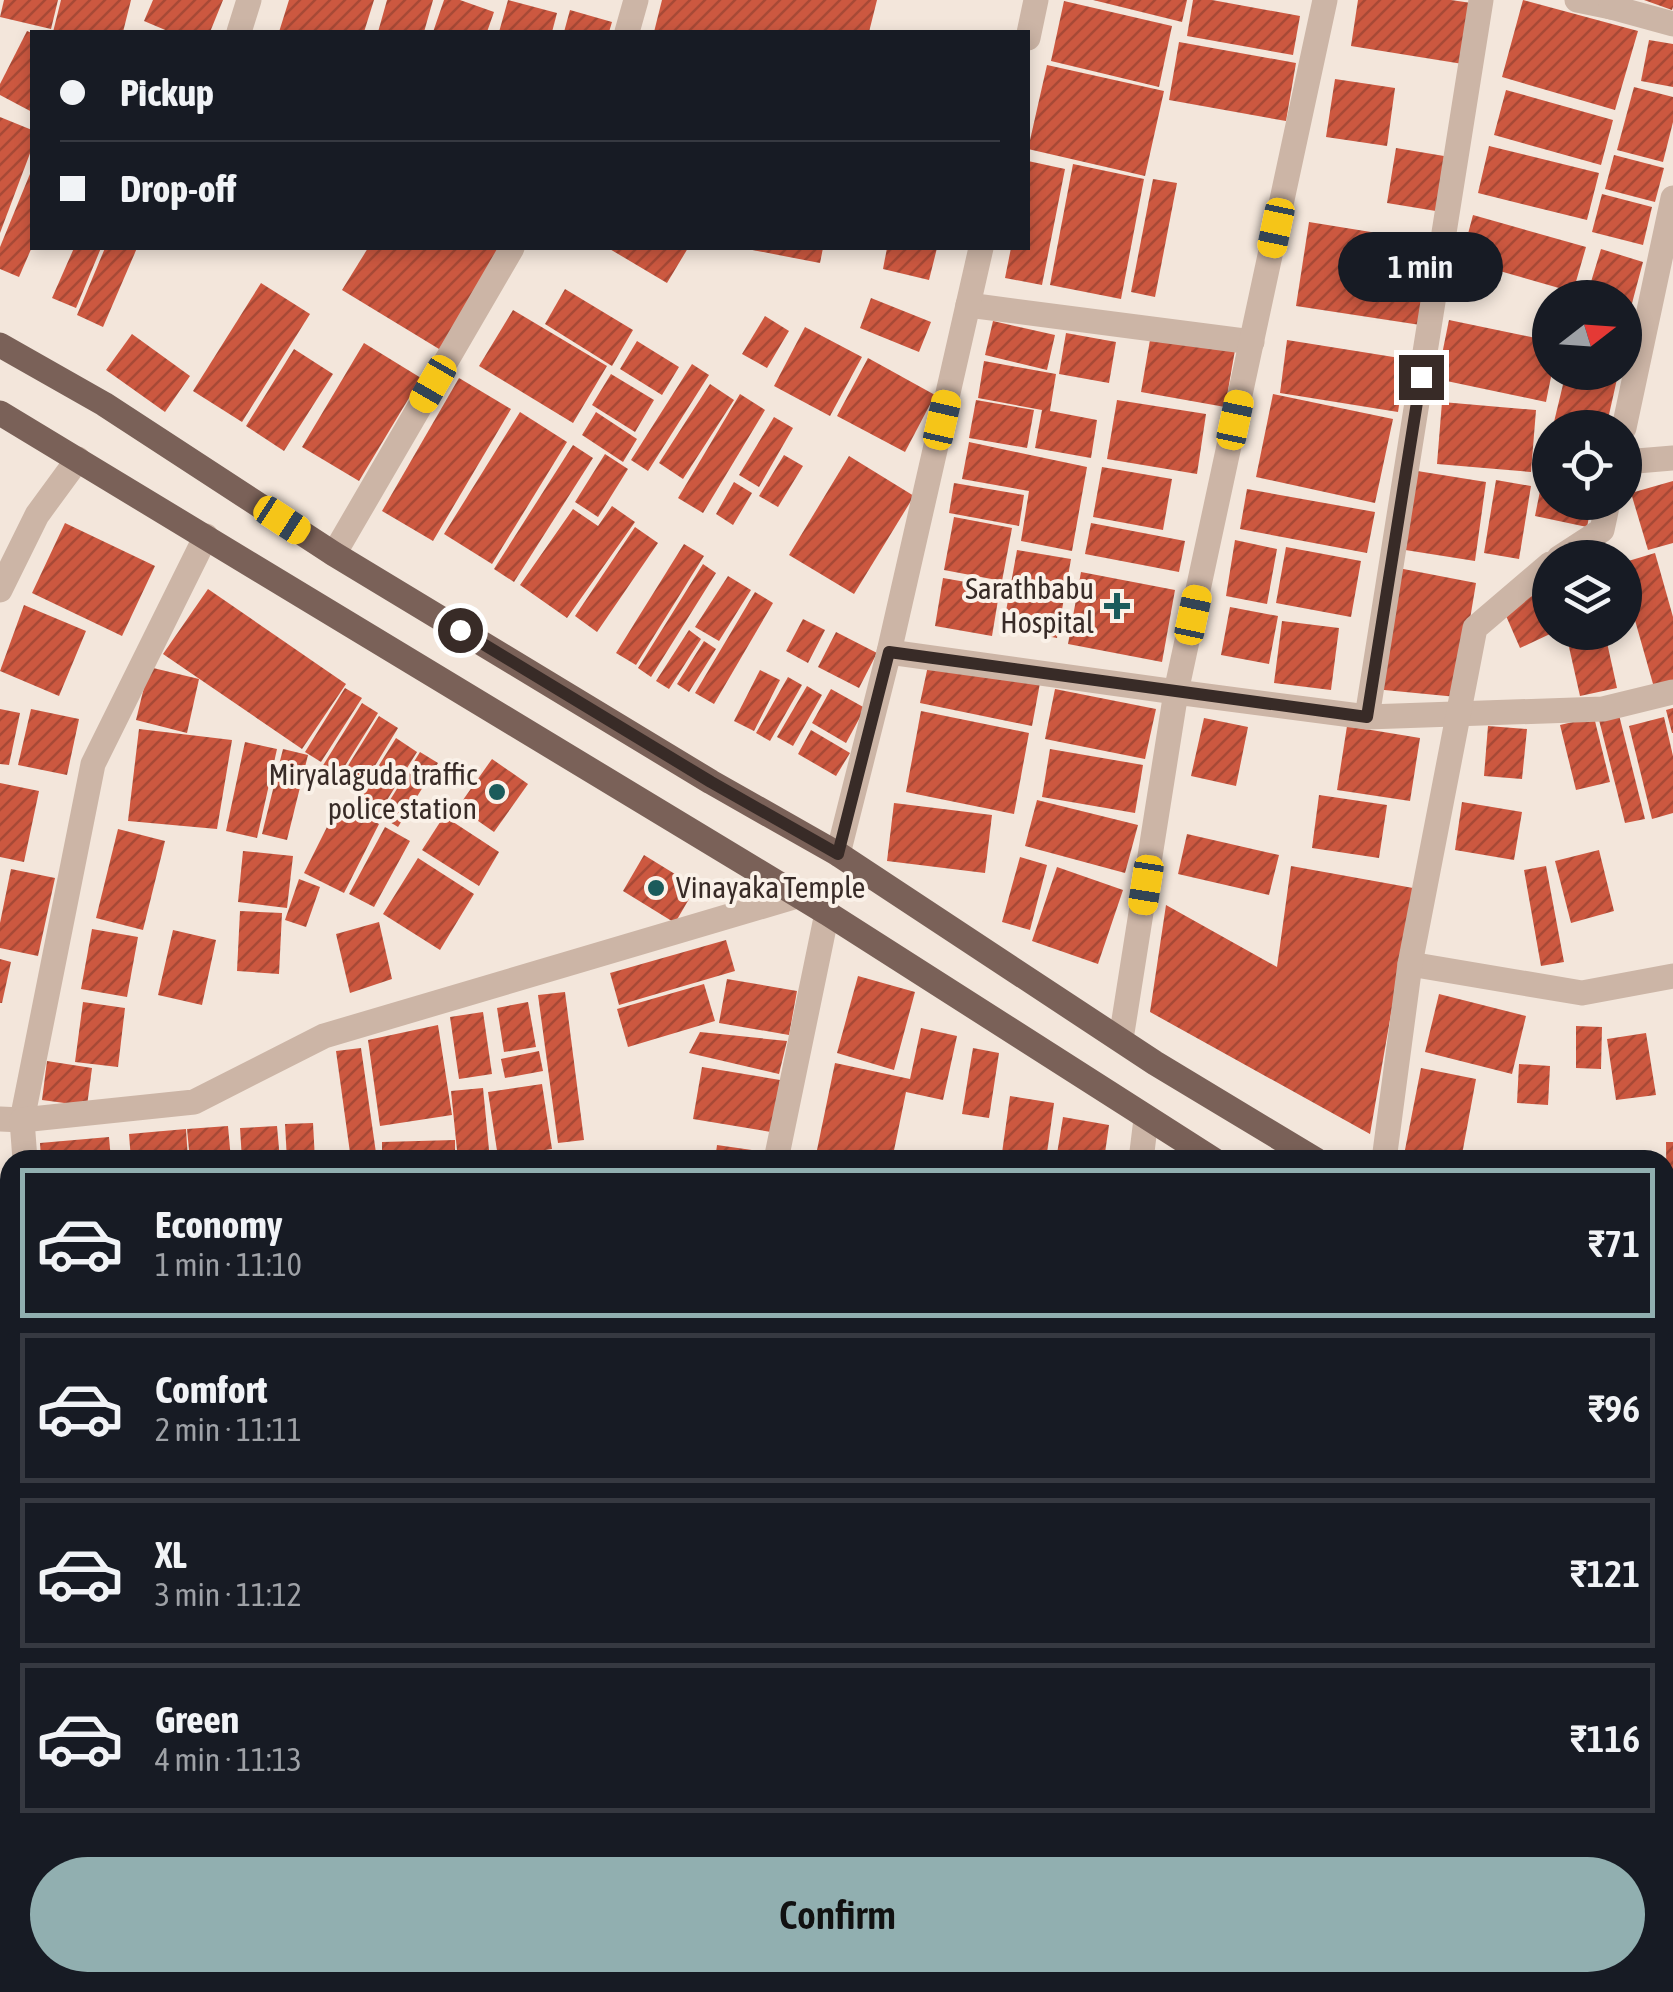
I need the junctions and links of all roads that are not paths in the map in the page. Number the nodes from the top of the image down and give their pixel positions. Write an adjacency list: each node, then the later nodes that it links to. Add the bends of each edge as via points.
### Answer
1 (248, 0): 9 (street)
2 (636, 0): 10 (street)
3 (1036, 0): 11 (street)
4 (1325, 0): 16 (street)
5 (1481, 0): 33 (street)
6 (1577, 0): 7 (street)
7 (1611, 3): 8 (street)
8 (1673, 24)
9 (240, 30)
10 (628, 30)
11 (1030, 30)
12 (1673, 198): 18 (street)
13 (511, 250): 26 (street)
14 (981, 250): 15 (street)
15 (968, 305): 16 (street); 29 (street)
16 (1252, 342): 30 (street)
17 (0, 346): 26 (main road, via 104,404)
18 (1628, 410)
19 (0, 413): 21 (main road)
20 (1673, 458): 22 (street)
21 (78, 459): 24 (main road); 28 (street, via 37,515)
22 (1642, 461)
23 (1604, 520): 25 (street)
24 (206, 536): 35 (main road); 40 (street, via 92,764)
25 (1587, 540)
26 (334, 554): 34 (main road)
27 (1532, 579): 32 (street, via 1475,628)
28 (0, 590)
29 (889, 652): 30 (street); 34 (street)
30 (1176, 692): 33 (street); 39 (street)
31 (1673, 692): 32 (street, via 1603,708)
32 (1458, 713): 33 (street); 37 (street)
33 (1367, 717)
34 (838, 854): 39 (main road)
35 (797, 896): 36 (main road); 40 (street, via 324,1036 194,1102)
36 (827, 912): 41 (main road); 43 (street)
37 (1410, 964): 38 (street, via 1582,994); 47 (street)
38 (1673, 976)
39 (1121, 1039): 46 (main road)
40 (11, 1119): 42 (street)
41 (1146, 1119): 44 (street); 45 (main road)
42 (22, 1150)
43 (778, 1150)
44 (1142, 1150)
45 (1197, 1150)
46 (1300, 1150)
47 (1385, 1150)

